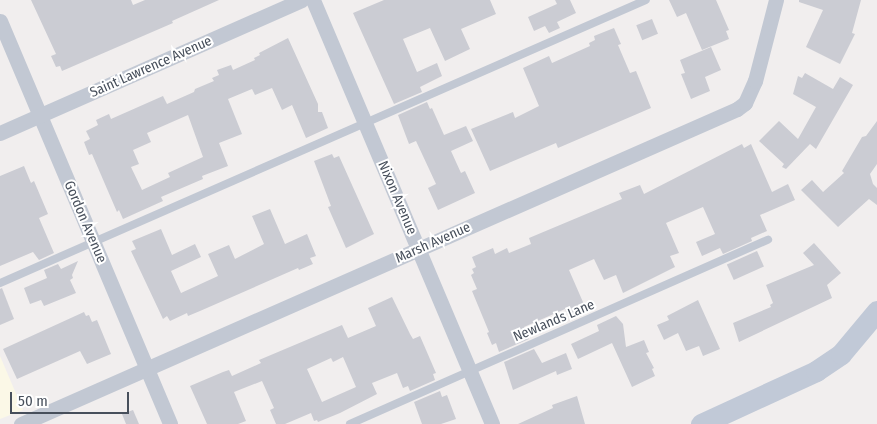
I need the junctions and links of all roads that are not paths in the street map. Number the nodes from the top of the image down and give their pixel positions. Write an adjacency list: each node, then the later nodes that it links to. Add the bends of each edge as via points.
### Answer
1 (302, 0): 6 (street, Saint Lawrence Avenue)
2 (313, 0): 7 (street, Nixon Avenue)
3 (646, 0): 7 (lane)
4 (776, 0): 11 (street, Marsh Avenue, via 755,81 745,103 737,109)
5 (0, 21): 6 (street, Gordon Avenue)
6 (40, 116): 8 (street, Saint Lawrence Avenue); 10 (street, Gordon Avenue)
7 (365, 123): 10 (lane); 11 (street, Nixon Avenue)
8 (0, 133)
9 (768, 240): 15 (lane, Newlands Lane)
10 (93, 242): 12 (lane); 14 (street, Gordon Avenue)
11 (418, 249): 14 (street, Marsh Avenue); 15 (street, Nixon Avenue)
12 (0, 283)
13 (877, 311): 20 (main road, via 841,354 816,371)
14 (147, 369): 16 (street, Marsh Avenue); 17 (street, Gordon Avenue)
15 (470, 371): 18 (lane, Newlands Lane); 19 (street, Nixon Avenue)
16 (21, 424)
17 (170, 424)
18 (350, 424)
19 (492, 424)
20 (701, 424)

